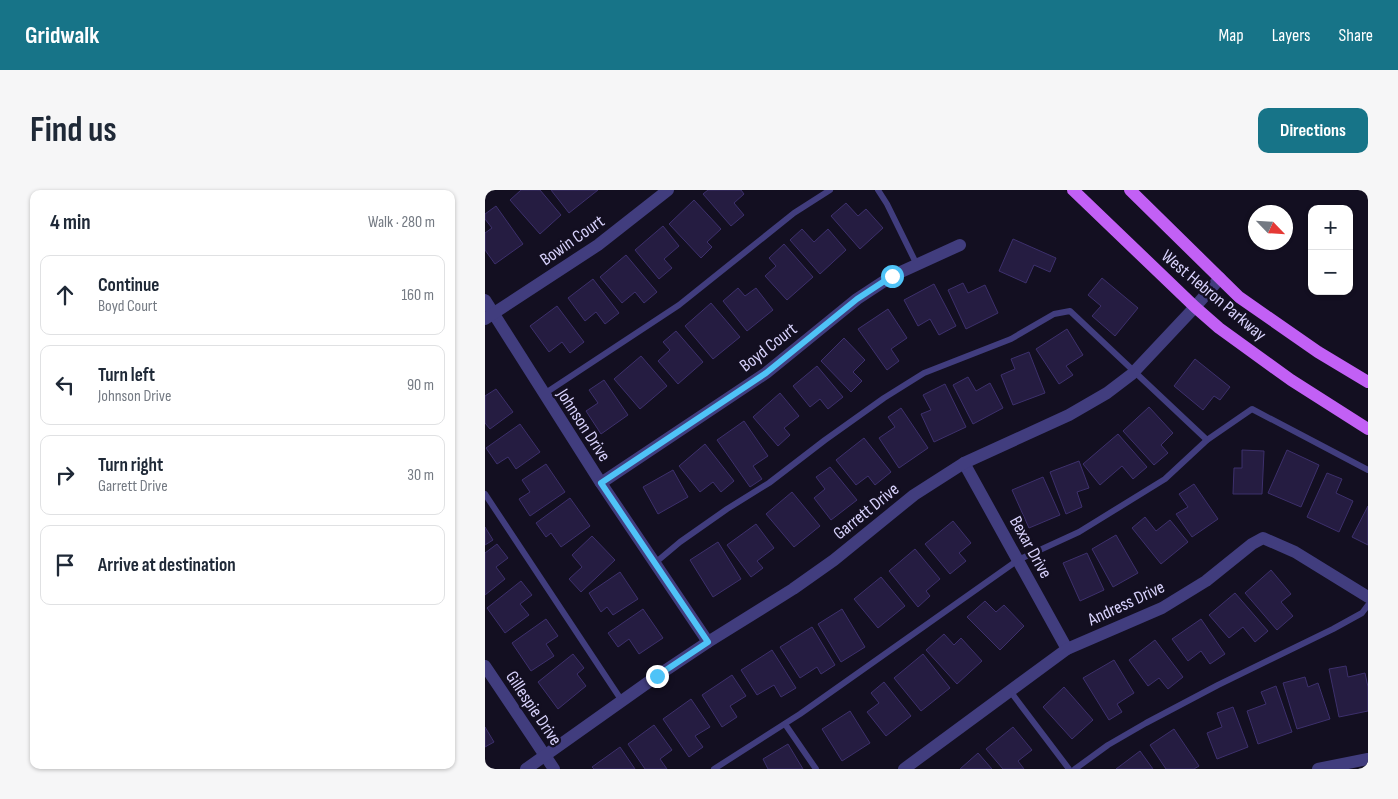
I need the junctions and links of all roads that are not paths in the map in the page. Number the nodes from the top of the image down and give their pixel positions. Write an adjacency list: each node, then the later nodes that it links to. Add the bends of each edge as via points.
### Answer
1 (668, 190): 11 (street, Bowin Court, via 598,245)
2 (830, 190): 14 (lane, via 794,212 679,305)
3 (878, 190): 7 (lane)
4 (1073, 190): 10 (main road, West Hebron Parkway)
5 (1130, 190): 8 (main road, West Hebron Parkway)
6 (960, 245): 7 (street, Boyd Court)
7 (917, 265): 19 (street, Boyd Court, via 892,276 857,299 766,373)
8 (1220, 278): 10 (street, Garrett Drive); 13 (main road, West Hebron Parkway, via 1277,324)
9 (485, 300): 11 (street, Johnson Drive)
10 (1195, 307): 12 (street, Garrett Drive); 15 (main road, West Hebron Parkway, via 1291,380)
11 (489, 316): 14 (street, Johnson Drive)
12 (1134, 371): 16 (lane); 17 (street, Garrett Drive, via 1107,393 1069,414); 22 (lane, via 1069,310 1054,314 1011,339 924,373 680,542)
13 (1368, 382)
14 (544, 394): 19 (street, Johnson Drive)
15 (1368, 429)
16 (1207, 440): 18 (lane, via 1252,409); 21 (lane, via 1165,479 1079,532)
17 (964, 463): 21 (street, Bexar Drive); 25 (street, Garrett Drive, via 913,495 793,589)
18 (1368, 470)
19 (601, 483): 22 (street, Johnson Drive)
20 (485, 494): 29 (lane)
21 (1018, 560): 26 (street, Bexar Drive); 30 (lane)
22 (655, 563): 25 (street, Johnson Drive)
23 (1368, 597): 26 (street, Andress Drive, via 1295,552 1263,538 1206,581 1162,608)
24 (1368, 605): 39 (lane, via 1362,613 1333,629 1146,723)
25 (708, 642): 29 (street, Garrett Drive)
26 (1067, 649): 28 (street, Andress Drive)
27 (485, 666): 31 (street, Gillespie Drive)
28 (1010, 691): 37 (street, Andress Drive); 38 (lane)
29 (622, 701): 31 (street, Garrett Drive)
30 (785, 724): 35 (lane); 36 (lane)
31 (545, 756): 33 (street, Garrett Drive); 34 (street, Gillespie Drive)
32 (1368, 758): 40 (street)
33 (526, 769)
34 (554, 769)
35 (714, 769)
36 (816, 769)
37 (904, 769)
38 (1069, 769)
39 (1075, 769)
40 (1318, 769)

